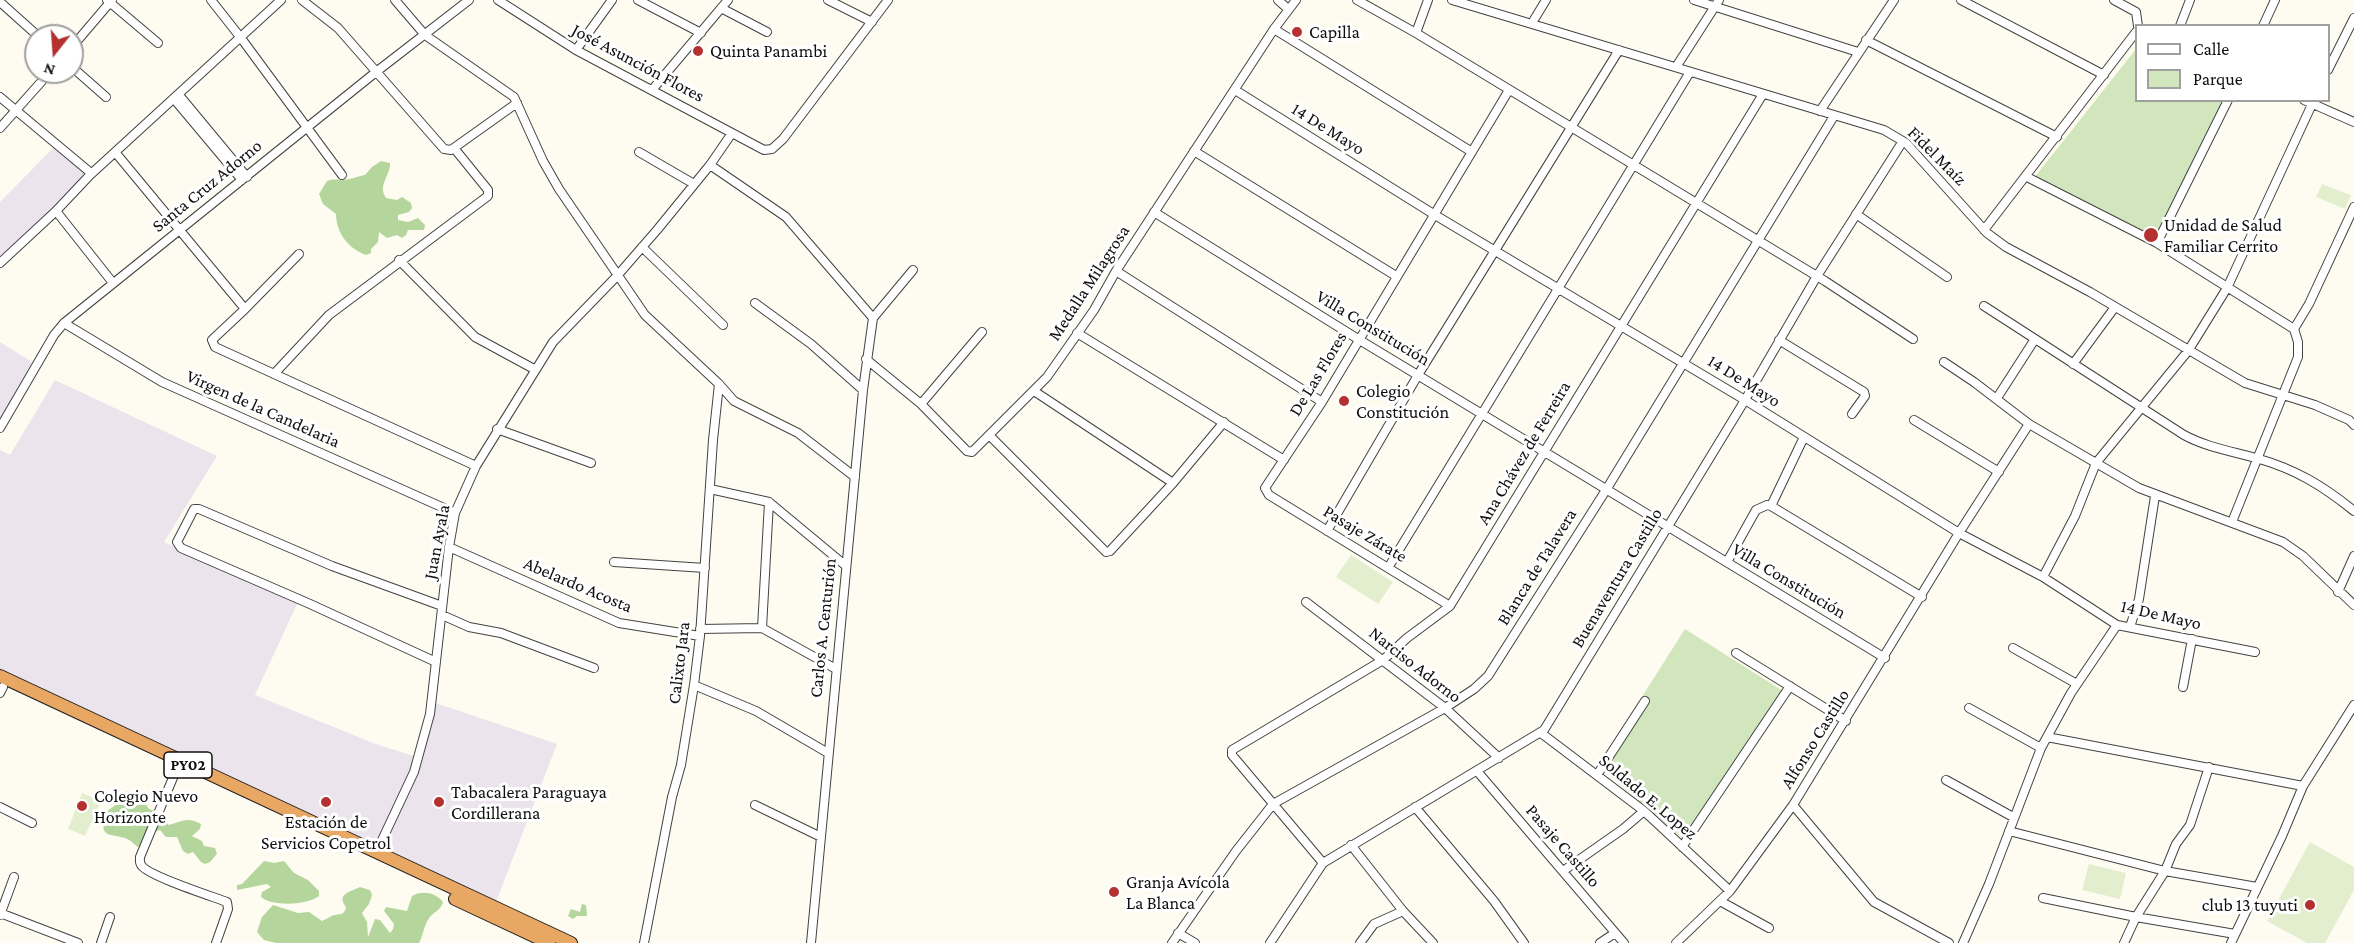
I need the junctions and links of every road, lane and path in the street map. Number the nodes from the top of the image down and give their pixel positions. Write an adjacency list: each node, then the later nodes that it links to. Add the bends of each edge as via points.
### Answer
1 (211, 0): 43 (street)
2 (281, 0): 43 (street)
3 (302, 0): 51 (street, via 338,28)
4 (395, 0): 42 (street)
5 (469, 0): 42 (street, Santa Cruz Adorno)
6 (498, 0): 46 (street, José Asunción Flores)
7 (612, 0): 46 (street)
8 (638, 0): 39 (street)
9 (728, 0): 27 (street)
10 (828, 0): 30 (street)
11 (888, 0): 30 (street)
12 (1278, 0): 28 (street)
13 (1296, 0): 28 (street, Medalla Milagrosa)
14 (1357, 0): 40 (street)
15 (1428, 0): 40 (street)
16 (1452, 0): 31 (street, Fidel Maíz)
17 (1546, 0): 31 (street)
18 (1694, 0): 26 (street)
19 (1894, 0): 44 (street)
20 (1961, 0): 53 (street)
21 (2115, 0): 33 (street, via 2136,12)
22 (2190, 0): 34 (street)
23 (2275, 0): 35 (street)
24 (110, 1): 37 (street); 45 (street)
25 (0, 2): 32 (street)
26 (1717, 3): 48 (street); 50 (street)
27 (722, 8): 38 (street); 39 (street)
28 (1288, 9): 36 (street, Medalla Milagrosa)
29 (2354, 18): 49 (street)
30 (872, 22): 73 (street, José Asunción Flores, via 783,139 771,149 764,150)
31 (1532, 23): 47 (street, Fidel Maíz)
32 (25, 24)
33 (2138, 24)
34 (2181, 24)
35 (2264, 24)
36 (1274, 29): 57 (street, Medalla Milagrosa); 80 (street)
37 (84, 32)
38 (768, 32)
39 (701, 33): 56 (street)
40 (1416, 33): 58 (street)
41 (2135, 33): 53 (street)
42 (425, 35): 51 (street, Santa Cruz Adorno); 65 (street, via 510,92)
43 (241, 38): 62 (street); 71 (street)
44 (1866, 39): 48 (street); 74 (street)
45 (158, 43)
46 (576, 50): 56 (street, José Asunción Flores)
47 (1620, 50): 50 (street, Fidel Maíz); 72 (street)
48 (1858, 52): 67 (street)
49 (2330, 66)
50 (1676, 68): 52 (street, Fidel Maíz)
51 (376, 72): 71 (street, Santa Cruz Adorno); 76 (street, via 439,145)
52 (1690, 72): 59 (street, Fidel Maíz); 82 (street)
53 (2104, 75): 74 (street)
54 (84, 78): 61 (street)
55 (40, 84): 66 (street)
56 (652, 90): 73 (street, José Asunción Flores)
57 (1235, 90): 77 (street, Medalla Milagrosa); 93 (street, 14 De Mayo)
58 (1509, 90): 72 (street); 80 (street, De Las Flores)
59 (1763, 94): 67 (street, Fidel Maíz); 88 (street, Ana Chávez de Ferreira)
60 (0, 97): 66 (street)
61 (106, 97)
62 (176, 97): 78 (street); 86 (street)
63 (2227, 102): 97 (street)
64 (2310, 102): 69 (street); 110 (street)
65 (517, 103): 76 (street); 105 (street, via 554,180)
66 (16, 111): 70 (street); 83 (street)
67 (1820, 111): 68 (street, Fidel Maíz)
68 (1834, 116): 75 (street, Fidel Maíz, via 1884,130); 96 (street, Blanca de Talavera)
69 (2354, 122)
70 (0, 128)
71 (307, 128): 84 (street); 86 (street, Santa Cruz Adorno)
72 (1572, 129): 82 (street); 99 (street)
73 (732, 133): 81 (street, Juan Ayala)
74 (2057, 137): 85 (street)
75 (1903, 141): 92 (street, Buenaventura Castillo); 95 (street, Fidel Maíz)
76 (453, 148): 101 (street, via 488,190 488,196)
77 (1194, 151): 91 (street, Medalla Milagrosa); 106 (street)
78 (115, 152): 83 (street); 94 (street)
79 (639, 152): 87 (street)
80 (1472, 152): 93 (street, De Las Flores)
81 (710, 165): 87 (street, Juan Ayala); 116 (street, via 786,217)
82 (1633, 166): 88 (street); 111 (street)
83 (91, 173): 90 (street)
84 (342, 175)
85 (2027, 177): 95 (street); 97 (street)
86 (244, 179): 94 (street, Santa Cruz Adorno)
87 (694, 184): 98 (street, Juan Ayala)
88 (1697, 204): 96 (street); 119 (street, Ana Chávez de Ferreira)
89 (2354, 207): 120 (street)
90 (57, 212): 102 (street); 109 (street)
91 (1154, 212): 104 (street, Medalla Milagrosa); 123 (street, Villa Constitución)
92 (1856, 214): 107 (street, Buenaventura Castillo); 108 (street)
93 (1434, 215): 99 (street, 14 De Mayo); 106 (street, De Las Flores)
94 (180, 230): 109 (street, Santa Cruz Adorno); 115 (street)
95 (1984, 230): 114 (street, Fidel Maíz, via 2034,264)
96 (1757, 241): 107 (street); 130 (street, Blanca de Talavera)
97 (2157, 243): 110 (street)
98 (642, 247): 105 (street, Juan Ayala); 118 (street)
99 (1497, 252): 111 (street, 14 De Mayo); 134 (street)
100 (299, 254): 115 (street)
101 (399, 260): 132 (street, via 475,337); 133 (street, via 329,315)
102 (0, 263)
103 (913, 270): 116 (street)
104 (1116, 271): 122 (street, Medalla Milagrosa); 141 (street)
105 (617, 276): 132 (street, Juan Ayala, via 553,342); 135 (street, via 645,315)
106 (1396, 276): 123 (street, De Las Flores)
107 (1817, 276): 124 (street); 126 (street, Buenaventura Castillo)
108 (1947, 277)
109 (113, 283): 117 (street, Santa Cruz Adorno)
110 (2227, 288): 120 (street); 127 (street)
111 (1559, 289): 119 (street, 14 De Mayo); 144 (street)
112 (755, 303): 136 (street, via 811,344)
113 (1984, 306): 125 (street)
114 (2115, 307): 127 (street, Fidel Maíz); 131 (street)
115 (245, 309): 133 (street, via 212,344)
116 (873, 318): 128 (street, Carlos A. Centurión)
117 (64, 323): 150 (street, Santa Cruz Adorno, via 45,348); 170 (street, Virgen de la Candelaria, via 162,382)
118 (723, 325)
119 (1622, 326): 130 (street, 14 De Mayo); 154 (street, Ana Chávez de Ferreira)
120 (2294, 329): 138 (street, via 2298,357)
121 (982, 332): 142 (street)
122 (1077, 333): 137 (street, Medalla Milagrosa); 147 (street)
123 (1358, 339): 134 (street, Villa Constitución); 141 (street, De Las Flores)
124 (1913, 339)
125 (2036, 339): 131 (street); 139 (street)
126 (1779, 340): 140 (street, Buenaventura Castillo); 145 (street, via 1865,394)
127 (2188, 351): 138 (street, Fidel Maíz, via 2245,383); 143 (street)
128 (866, 359): 136 (street, Carlos A. Centurión); 142 (street, Medalla Milagrosa)
129 (1944, 362): 139 (street)
130 (1683, 363): 140 (street, 14 De Mayo); 165 (street, Blanca de Talavera)
131 (2073, 364): 143 (street)
132 (534, 369): 151 (street, Juan Ayala)
133 (274, 374): 159 (street)
134 (1419, 375): 144 (street, Villa Constitución); 173 (street)
135 (719, 384): 161 (street, via 734,401 798,433); 164 (street, Calixto Jara)
136 (863, 390): 161 (street, Carlos A. Centurión)
137 (1034, 391): 152 (street, Medalla Milagrosa); 162 (street)
138 (2282, 394): 149 (street, Fidel Maíz); 155 (street)
139 (1997, 398): 148 (street)
140 (1745, 400): 153 (street, 14 De Mayo); 172 (street, Buenaventura Castillo)
141 (1322, 402): 156 (street, De Las Flores)
142 (921, 404): 152 (street, Medalla Milagrosa, via 970,452)
143 (2142, 408): 155 (street, via 2194,441); 158 (street)
144 (1483, 414): 154 (street, Villa Constitución); 181 (street)
145 (1852, 414)
146 (1914, 420): 160 (street)
147 (1224, 422): 156 (street); 162 (street)
148 (2029, 424): 158 (street); 160 (street, Alfonso Castillo)
149 (2354, 425)
150 (0, 428)
151 (497, 429): 157 (street); 159 (street, Juan Ayala)
152 (990, 436): 162 (street, via 1106,552)
153 (1804, 437): 168 (street); 174 (street, 14 De Mayo)
154 (1544, 452): 165 (street, Villa Constitución); 187 (street, Ana Chávez de Ferreira)
155 (2258, 458): 169 (street, via 2301,474); 171 (street)
156 (1284, 460): 163 (street, De Las Flores)
157 (591, 463)
158 (2096, 463): 166 (street); 182 (street, via 2075,516)
159 (476, 466): 170 (street, Juan Ayala)
160 (1999, 472): 174 (street, Alfonso Castillo)
161 (855, 477): 179 (street, Carlos A. Centurión)
162 (1173, 483)
163 (1265, 488): 173 (street, Pasaje Zárate, via 1269,495)
164 (710, 489): 167 (street); 180 (street, Calixto Jara)
165 (1606, 490): 172 (street, Villa Constitución); 209 (street, Blanca de Talavera, via 1488,676)
166 (2155, 495): 171 (street); 190 (street, via 2139,599)
167 (769, 502): 179 (street); 191 (street)
168 (1771, 506): 178 (street, via 1756,510); 184 (street)
169 (2354, 511)
170 (456, 513): 175 (street, Juan Ayala)
171 (2232, 522): 183 (street, via 2283,542)
172 (1668, 528): 178 (street, Villa Constitución); 212 (street, Buenaventura Castillo)
173 (1327, 531): 181 (street, Pasaje Zárate)
174 (1959, 533): 182 (street, 14 De Mayo); 184 (street, Alfonso Castillo)
175 (449, 548): 188 (street, Juan Ayala); 192 (street, Abelardo Acosta, via 619,623)
176 (2354, 556): 183 (street)
177 (614, 562): 180 (street)
178 (1727, 562): 197 (street, Villa Constitución)
179 (846, 566): 201 (street, Carlos A. Centurión)
180 (705, 568): 192 (street, Calixto Jara)
181 (1388, 568): 187 (street, Pasaje Zárate)
182 (2043, 577): 189 (street, 14 De Mayo)
183 (2338, 592): 186 (street)
184 (1922, 597): 197 (street, Alfonso Castillo)
185 (1306, 602): 198 (street, Narciso Adorno)
186 (2354, 605)
187 (1450, 606): 198 (street, Ana Chávez de Ferreira)
188 (442, 611): 199 (street, Juan Ayala); 199 (street, via 199,509 194,509 177,542 181,548); 200 (street, via 469,627 501,633)
189 (2117, 625): 190 (street, 14 De Mayo); 202 (street)
190 (2130, 627): 193 (street, 14 De Mayo)
191 (762, 628): 192 (street); 201 (street)
192 (700, 632): 204 (street, Calixto Jara)
193 (2192, 639): 196 (street, 14 De Mayo); 206 (street)
194 (2013, 648): 202 (street)
195 (1736, 652): 205 (street)
196 (2255, 652)
197 (1884, 658): 211 (street, Alfonso Castillo)
198 (1383, 660): 209 (street, Narciso Adorno); 224 (street, Ana Chávez de Ferreira, via 1232,750 1232,755)
199 (436, 662): 235 (street, Juan Ayala, via 430,714 414,772)
200 (594, 668)
201 (836, 669): 215 (street, Carlos A. Centurión)
202 (2077, 684): 213 (street)
203 (1, 685): 218 (highway, PY02); 235 (highway, PY02)
204 (694, 685): 215 (street, via 756,711); 257 (street, Calixto Jara)
205 (1790, 686): 211 (street); 234 (street)
206 (2183, 687)
207 (1645, 701): 220 (street)
208 (2354, 705): 222 (street)
209 (1445, 708): 216 (street, Narciso Adorno); 224 (street, Blanca de Talavera)
210 (1969, 708): 214 (street)
211 (1846, 721): 225 (street, Alfonso Castillo)
212 (1541, 733): 216 (street, Buenaventura Castillo); 220 (street, Soldado E. Lopez)
213 (2047, 737): 214 (street); 217 (street)
214 (2041, 748): 229 (street)
215 (828, 753): 232 (street, Carlos A. Centurión)
216 (1499, 758): 219 (street, Buenaventura Castillo)
217 (2209, 767): 222 (street); 238 (street, via 2190,825 2176,844)
218 (177, 768): 254 (street, via 140,862 142,868 227,902); 255 (highway, PY02)
219 (1476, 771): 227 (street, Buenaventura Castillo); 237 (street, Pasaje Castillo)
220 (1598, 776): 228 (street, Soldado E. Lopez)
221 (1946, 780): 229 (street)
222 (2303, 786): 240 (street)
223 (755, 804): 232 (street)
224 (1273, 804): 236 (street); 249 (street, Blanca de Talavera)
225 (1793, 805): 241 (street, Alfonso Castillo); 268 (street, via 1874,902)
226 (0, 807): 230 (street)
227 (1415, 807): 233 (street, Buenaventura Castillo); 264 (street)
228 (1644, 811): 234 (street, Soldado E. Lopez); 237 (street)
229 (2013, 817): 231 (street)
230 (32, 823)
231 (2010, 831): 238 (street); 269 (street)
232 (821, 837): 258 (street, Carlos A. Centurión)
233 (1351, 844): 236 (street, Buenaventura Castillo); 244 (street)
234 (1682, 847): 241 (street, Soldado E. Lopez)
235 (376, 853): 256 (highway, PY02)
236 (1323, 863): 261 (street, Buenaventura Castillo)
237 (1563, 871): 250 (street, Pasaje Castillo)
238 (2165, 871): 240 (street); 247 (street)
239 (14, 877): 245 (street)
240 (2257, 887): 251 (street)
241 (1730, 891): 243 (street, Alfonso Castillo)
242 (2043, 898): 247 (street)
243 (1720, 901): 248 (street); 267 (street, Alfonso Castillo)
244 (1403, 911): 262 (street, via 1374,924); 263 (street)
245 (0, 914): 252 (street)
246 (110, 917): 253 (street)
247 (2136, 918): 251 (street); 270 (street)
248 (1769, 928)
249 (1178, 933): 259 (street, Blanca de Talavera); 260 (street)
250 (1615, 933): 265 (street); 266 (street, Pasaje Castillo)
251 (2235, 934): 271 (street)
252 (78, 943)
253 (101, 943)
254 (216, 943)
255 (549, 943)
256 (571, 943)
257 (644, 943)
258 (811, 943)
259 (1172, 943)
260 (1195, 943)
261 (1270, 943)
262 (1360, 943)
263 (1433, 943)
264 (1524, 943)
265 (1600, 943)
266 (1624, 943)
267 (1676, 943)
268 (1949, 943)
269 (1964, 943)
270 (2124, 943)
271 (2231, 943)

